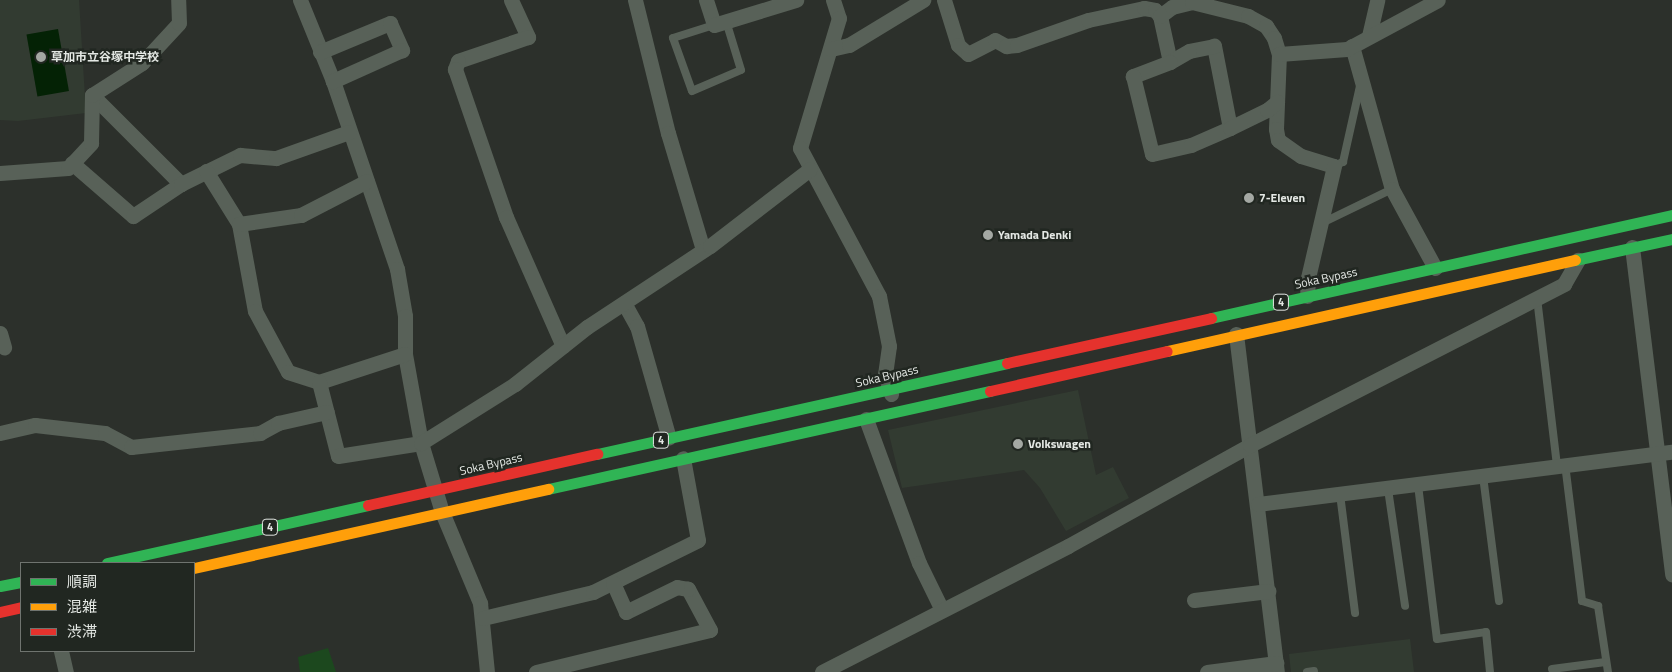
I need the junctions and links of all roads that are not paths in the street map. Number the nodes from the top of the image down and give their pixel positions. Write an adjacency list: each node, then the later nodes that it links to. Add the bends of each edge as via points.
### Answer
1 (178, 0): 22 (street, via 179,23 142,63)
2 (300, 0): 17 (street)
3 (512, 0): 46 (street, via 528,37 458,61 456,69 506,217)
4 (635, 0): 39 (street, via 668,134)
5 (706, 0): 13 (street)
6 (796, 0): 13 (street)
7 (833, 0): 16 (street, via 839,18)
8 (944, 0): 12 (street, via 958,45 968,54 996,40 1006,46 1017,45 1088,20 1144,8 1154,10)
9 (1377, 0): 14 (street)
10 (1438, 0): 14 (street)
11 (916, 2): 16 (street, via 849,45)
12 (1160, 16): 18 (street, via 1172,7 1192,2 1248,16 1266,26); 19 (street)
13 (720, 23): 13 (lane, via 673,38 692,91 741,70)
14 (1369, 36): 15 (street)
15 (1352, 46): 18 (street); 21 (street)
16 (831, 49): 28 (street, via 800,148)
17 (320, 52): 20 (street); 20 (street, via 390,23 402,50)
18 (1279, 54): 23 (street)
19 (1170, 62): 24 (street, via 1189,51 1214,46); 24 (street, via 1133,76 1152,154 1191,145)
20 (332, 81): 25 (street)
21 (1361, 82): 27 (lane, via 1343,162); 33 (street)
22 (92, 95): 26 (street, via 90,143); 32 (street)
23 (1277, 102): 24 (street); 27 (street, via 1278,140 1301,156)
24 (1230, 128)
25 (349, 132): 29 (street, via 276,158 240,155); 31 (street)
26 (72, 163): 30 (street, via 68,168); 32 (street, via 133,216)
27 (1334, 166): 36 (street)
28 (810, 169): 39 (street); 49 (street, via 879,296 889,346 885,374)
29 (206, 170): 32 (street); 35 (street)
30 (0, 173)
31 (367, 181): 35 (street, via 300,215); 47 (street, via 397,269 405,316)
32 (181, 184)
33 (1392, 189): 36 (lane); 41 (street)
34 (1672, 216): 41 (highway, Soka Bypass / 4)
35 (240, 224): 48 (street, via 255,311 288,372)
36 (1320, 224): 42 (street, via 1308,278)
37 (1672, 238): 38 (highway, 4)
38 (1632, 247): 40 (highway, 4); 58 (street)
39 (703, 250): 44 (street)
40 (1578, 260): 43 (street, via 1564,284); 45 (highway, 4)
41 (1435, 268): 42 (highway, Soka Bypass / 4)
42 (1308, 296): 49 (highway, Soka Bypass / 4)
43 (1537, 298): 56 (street); 60 (lane)
44 (624, 303): 46 (street); 54 (street, via 637,326)
45 (1236, 334): 51 (highway, 4); 56 (street)
46 (564, 346): 55 (street, via 515,384)
47 (405, 354): 48 (street); 55 (street)
48 (319, 382): 50 (street)
49 (890, 390): 51 (street); 54 (highway, Soka Bypass / 4)
50 (327, 412): 53 (street, via 278,424 260,433 130,447 105,433 35,425); 55 (street, via 338,456)
51 (896, 412): 52 (highway, 4)
52 (866, 419): 59 (highway, 4); 79 (street, via 919,563)
53 (0, 433)
54 (669, 438): 64 (highway, Soka Bypass / 4)
55 (421, 443): 64 (street)
56 (1250, 445): 66 (street); 79 (street, via 1068,546)
57 (1672, 452): 58 (street)
58 (1656, 453): 60 (street); 70 (street)
59 (683, 458): 67 (highway, 4); 72 (street, via 698,540)
60 (1561, 464): 61 (street); 84 (lane, via 1582,601 1598,606)
61 (1483, 476): 62 (street); 76 (lane)
62 (1418, 485): 63 (street); 93 (lane, via 1437,639 1486,632)
63 (1388, 489): 65 (street); 77 (lane)
64 (434, 491): 67 (street); 68 (highway, Soka Bypass / 4)
65 (1340, 494): 66 (street); 81 (lane)
66 (1258, 504): 74 (street)
67 (442, 512): 69 (highway, 4); 82 (street, via 480,603)
68 (112, 562)
69 (195, 568)
70 (1672, 575)
71 (20, 582): 73 (highway)
72 (613, 582): 82 (street, via 593,592); 86 (street, via 626,612 678,587 688,589 710,630)
73 (0, 586)
74 (1268, 591): 75 (street); 85 (street)
75 (1194, 600)
76 (1498, 601)
77 (1405, 606)
78 (20, 607): 80 (highway)
79 (942, 610): 88 (street)
80 (0, 612)
81 (1354, 613)
82 (483, 618): 90 (street)
83 (61, 652): 89 (street)
84 (1606, 662): 87 (lane); 94 (lane)
85 (1277, 667): 92 (street)
86 (556, 669): 91 (street)
87 (1552, 669)
88 (829, 670)
89 (66, 672)
90 (487, 672)
91 (536, 672)
92 (1207, 672)
93 (1490, 672)
94 (1608, 672)

